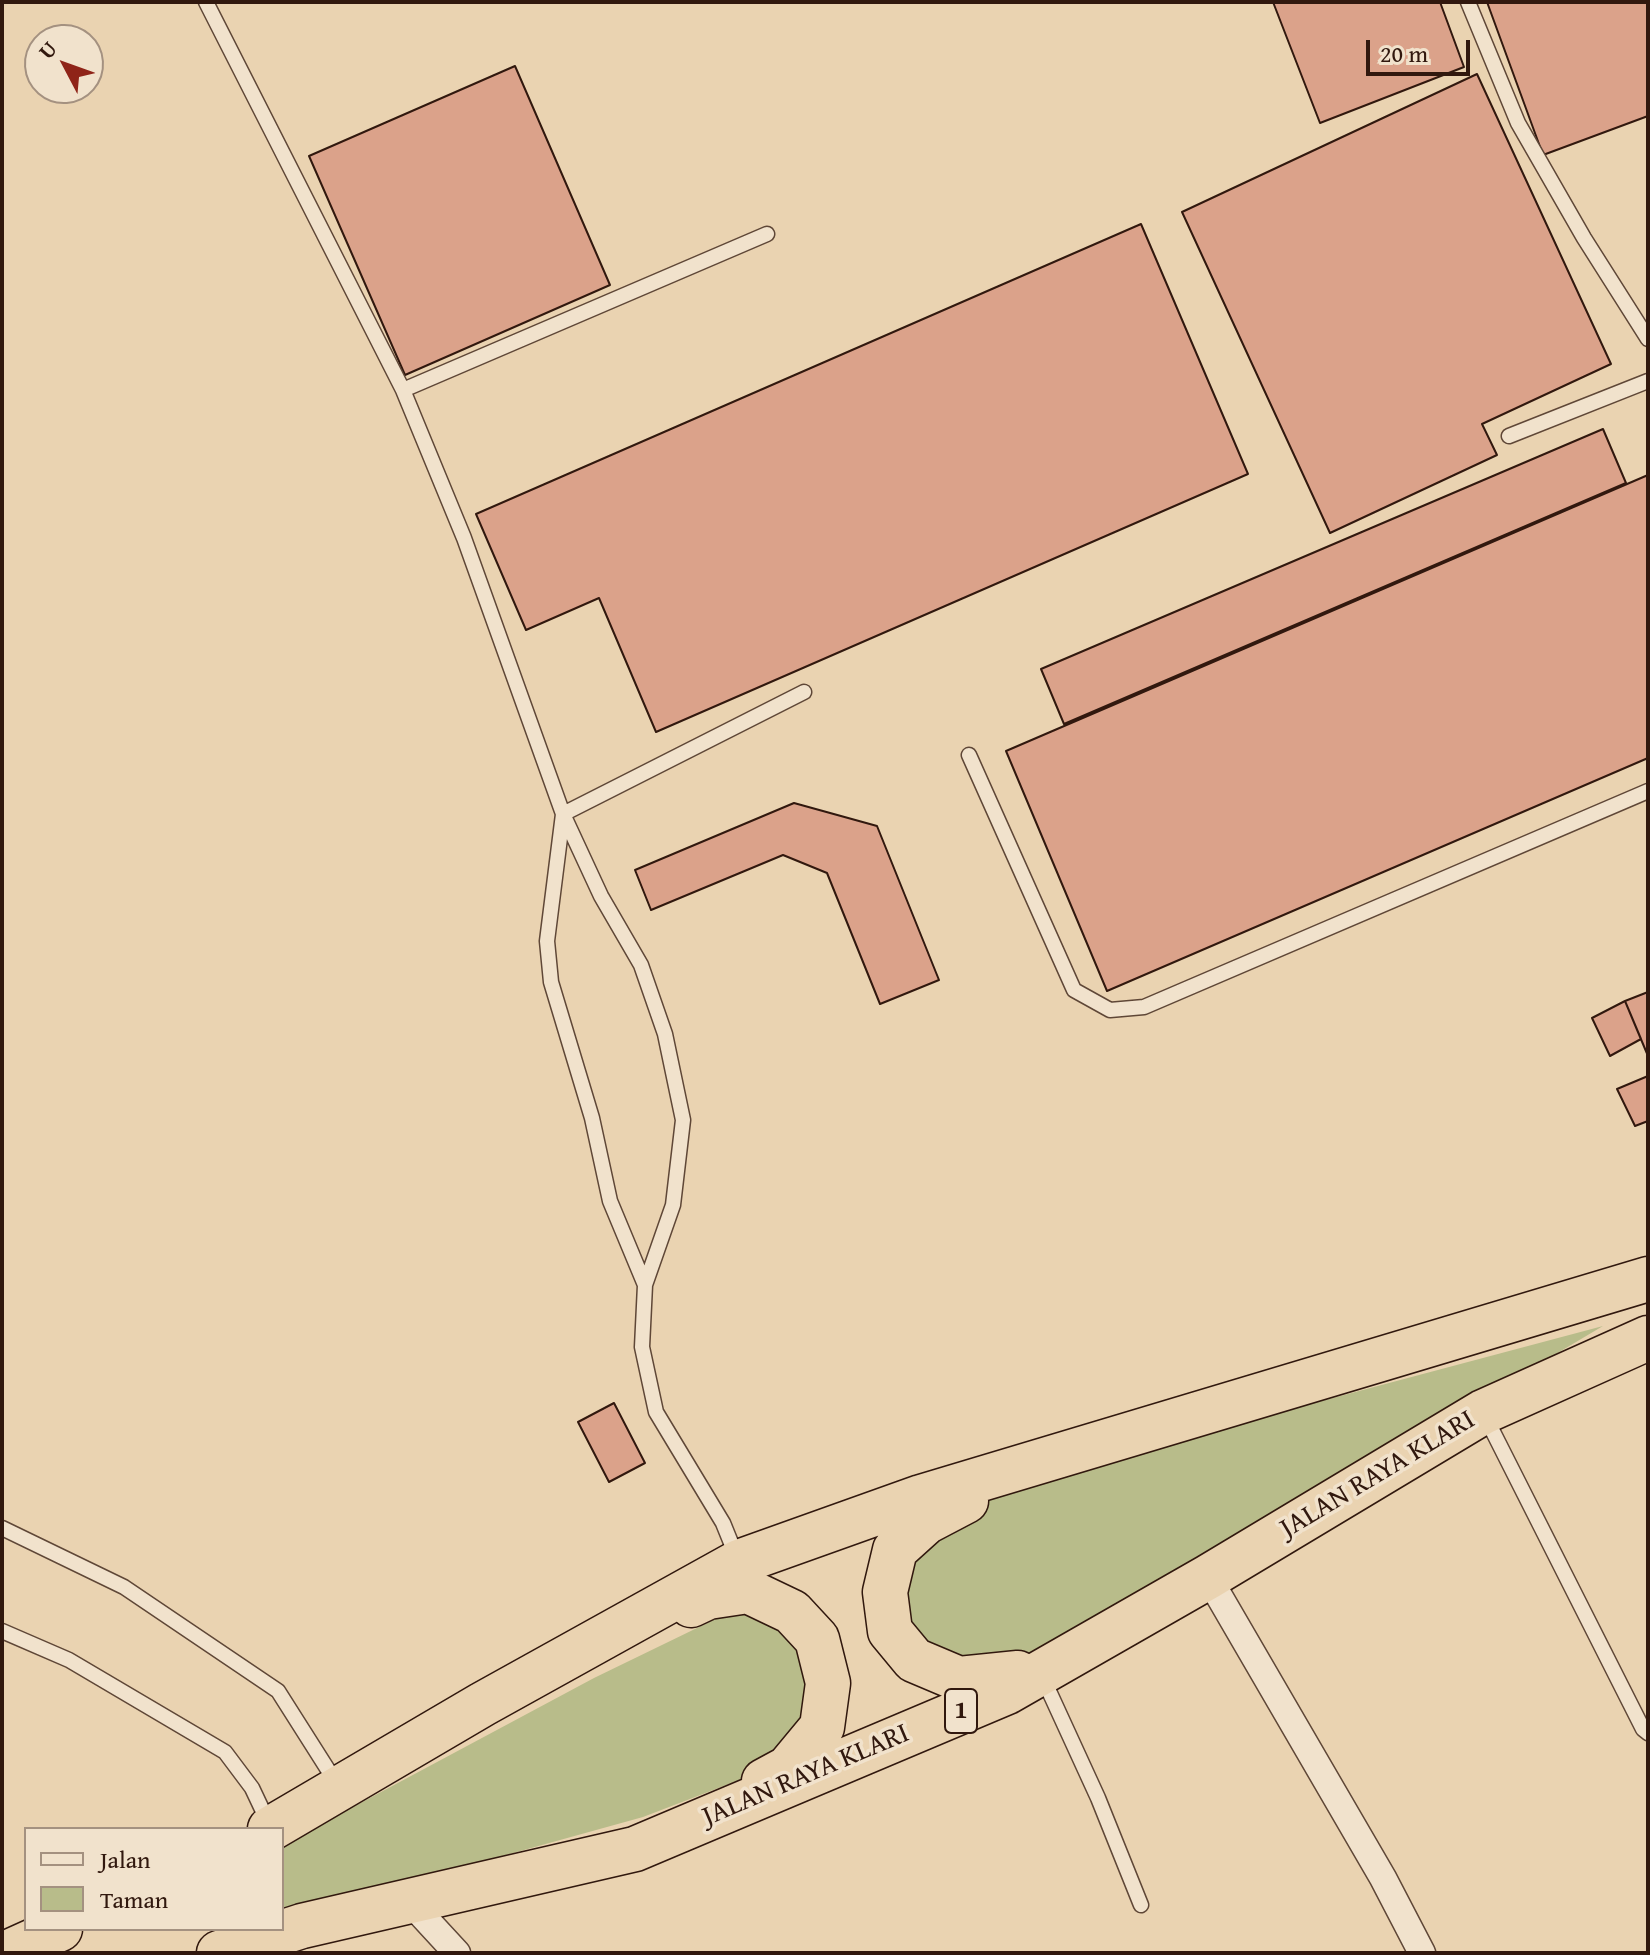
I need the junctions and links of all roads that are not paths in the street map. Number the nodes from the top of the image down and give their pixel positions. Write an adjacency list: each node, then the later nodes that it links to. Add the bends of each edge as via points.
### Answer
1 (206, 2): 6 (lane)
2 (1468, 2): 4 (lane, via 1518,123)
3 (767, 234): 6 (lane)
4 (1648, 339)
5 (1648, 381): 7 (lane)
6 (403, 390): 11 (lane, via 464,538)
7 (1509, 436)
8 (804, 692): 11 (lane)
9 (969, 755): 10 (lane, via 1074,990 1110,1010 1144,1007)
10 (1648, 791)
11 (563, 814): 13 (lane, via 547,941 551,982 592,1118 610,1201); 13 (lane, via 641,965 665,1034 683,1120 673,1205)
12 (1648, 1279): 16 (highway)
13 (645, 1285): 18 (lane, via 642,1347 656,1412 723,1523)
14 (1648, 1338): 15 (highway, JALAN RAYA KLARI / 1)
15 (1483, 1412): 19 (highway, JALAN RAYA KLARI / 1); 23 (lane)
16 (1035, 1462): 18 (highway); 21 (highway, via 926,1522 895,1550 885,1592 890,1631 914,1660 959,1679)
17 (2, 1528): 24 (lane, via 124,1587 278,1691)
18 (739, 1562): 22 (highway)
19 (1208, 1577): 21 (highway, JALAN RAYA KLARI / 1); 34 (street)
20 (2, 1631): 25 (lane, via 69,1660 225,1752 252,1788)
21 (1040, 1671): 27 (highway, JALAN RAYA KLARI / 1, via 1007,1692); 29 (lane)
22 (483, 1704): 24 (highway); 27 (highway, via 708,1597 748,1591 792,1612 817,1639 828,1683 822,1727 788,1768)
23 (1648, 1733)
24 (339, 1788): 26 (highway)
25 (269, 1827)
26 (273, 1827)
27 (635, 1849): 28 (highway, JALAN RAYA KLARI / 1)
28 (409, 1901): 32 (highway, JALAN RAYA KLARI / 1, via 302,1926); 33 (street)
29 (1141, 1905)
30 (56, 1931): 31 (highway)
31 (7, 1953)
32 (219, 1953)
33 (457, 1953)
34 (1422, 1953)

